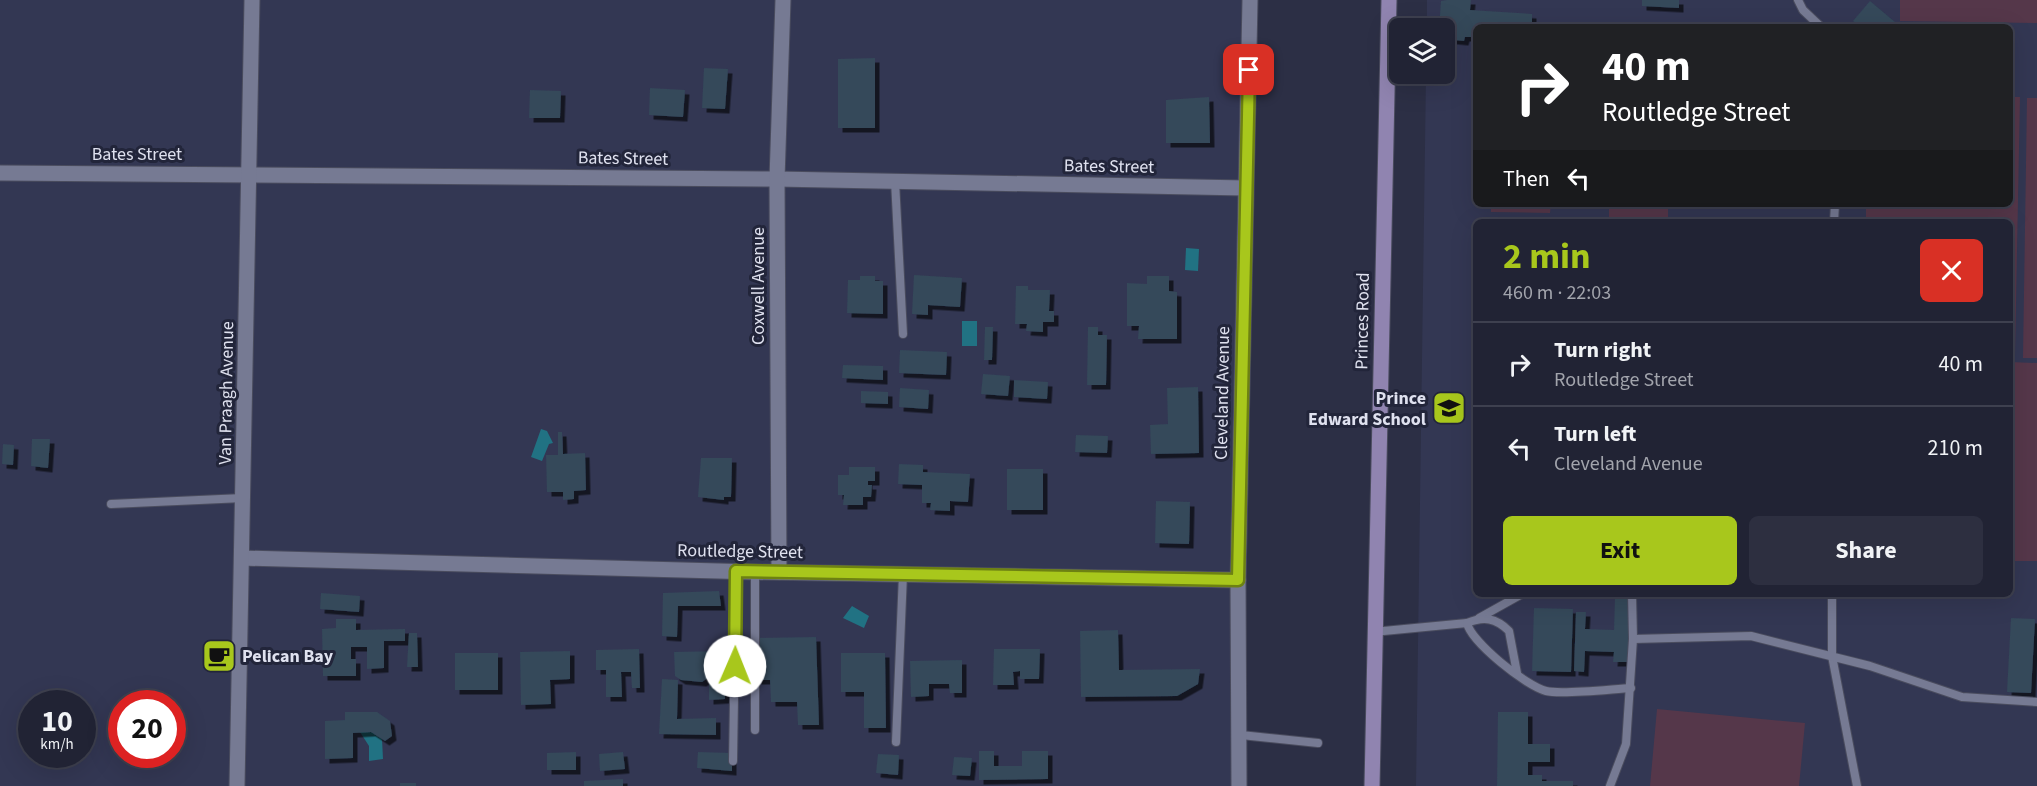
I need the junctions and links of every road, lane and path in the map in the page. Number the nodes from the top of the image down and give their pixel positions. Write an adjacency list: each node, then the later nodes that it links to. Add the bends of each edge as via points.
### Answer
1 (252, 0): 8 (street, Van Praagh Avenue)
2 (783, 0): 9 (street, Coxwell Avenue)
3 (1250, 0): 11 (street, Cleveland Avenue)
4 (1389, 0): 26 (main road, Princes Road)
5 (1798, 0): 6 (lane)
6 (1818, 24)
7 (0, 173): 8 (street, Bates Street)
8 (249, 173): 9 (street, Bates Street); 13 (street, Van Praagh Avenue)
9 (777, 179): 10 (street, Bates Street); 18 (street, Coxwell Avenue)
10 (895, 181): 11 (street, Bates Street); 12 (lane)
11 (1245, 188): 20 (street, Cleveland Avenue)
12 (903, 334)
13 (243, 498): 14 (lane); 15 (street, Van Praagh Avenue)
14 (111, 504)
15 (242, 558): 16 (street, Routledge Street); 37 (street, Van Praagh Avenue)
16 (736, 571): 17 (street, Routledge Street); 36 (lane)
17 (755, 572): 18 (street, Routledge Street); 32 (lane)
18 (779, 572): 19 (street, Routledge Street)
19 (903, 574): 20 (street, Routledge Street); 34 (lane)
20 (1238, 580): 33 (street, Cleveland Avenue)
21 (1516, 597): 24 (lane)
22 (1632, 597): 27 (lane)
23 (1832, 597): 28 (lane)
24 (1478, 618): 25 (lane); 29 (lane, via 1493,620 1509,631)
25 (1467, 622): 26 (lane); 29 (lane, via 1469,633)
26 (1373, 632): 39 (main road, Princes Road)
27 (1633, 639): 28 (lane, via 1751,636); 30 (lane)
28 (1832, 656): 31 (lane, via 1962,697); 41 (lane)
29 (1517, 673): 30 (lane, via 1548,692)
30 (1631, 688): 40 (lane, via 1626,744)
31 (2037, 702)
32 (755, 730)
33 (1241, 735): 35 (lane); 38 (street, Cleveland Avenue)
34 (896, 742)
35 (1318, 743)
36 (733, 761)
37 (237, 786)
38 (1239, 786)
39 (1372, 786)
40 (1610, 786)
41 (1857, 786)

